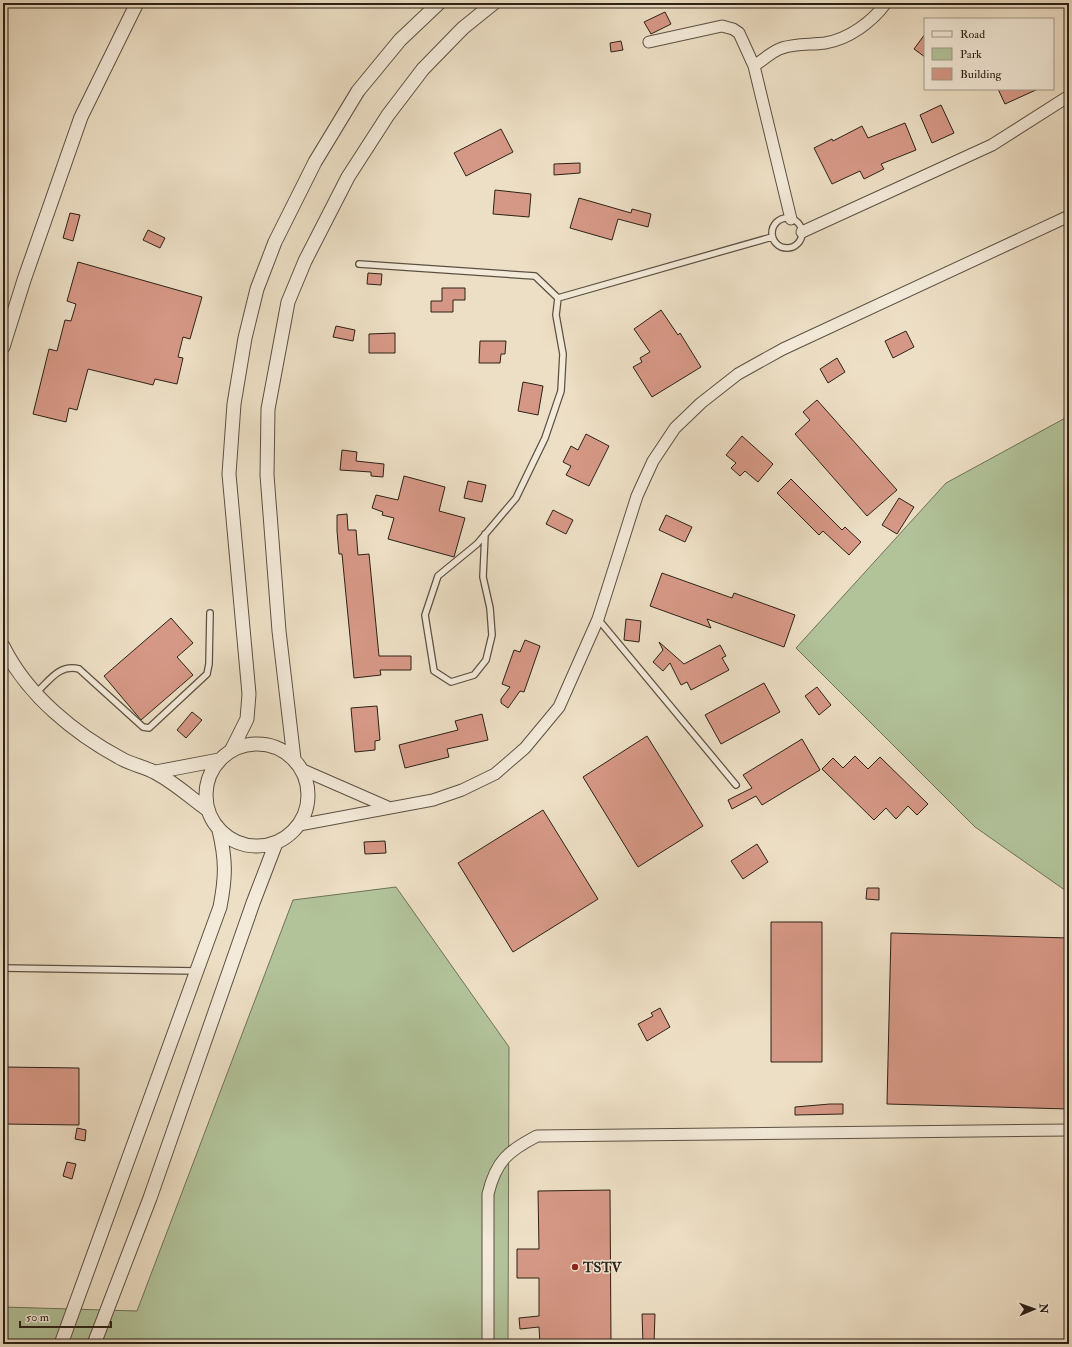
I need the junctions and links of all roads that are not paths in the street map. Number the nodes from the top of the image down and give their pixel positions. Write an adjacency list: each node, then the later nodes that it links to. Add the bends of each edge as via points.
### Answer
1 (137, 3): 14 (street, via 81,117)
2 (439, 3): 20 (street, via 400,40 358,91 315,162 275,242 257,289 245,338 234,404 229,474 249,694 247,719)
3 (494, 3): 21 (street, via 463,28 423,69 388,115 348,178 305,262 288,302 268,409 267,475)
4 (886, 3): 6 (street, via 865,25 839,40 780,48)
5 (649, 42): 6 (street, via 708,28 733,28 739,33)
6 (754, 66): 9 (street)
7 (1069, 96): 10 (street, via 992,145)
8 (1069, 216): 17 (street, via 783,349 738,374 701,403 675,428 653,461 637,496)
9 (791, 219): 10 (lane, via 800,225); 11 (lane, via 776,222)
10 (802, 232): 11 (lane, via 798,244 788,249 778,246)
11 (772, 237): 13 (lane)
12 (359, 264): 13 (lane, via 535,276)
13 (558, 298): 15 (lane, via 556,315 563,354 561,391 545,438 516,498)
14 (3, 347)
15 (485, 534): 15 (lane, via 477,544 438,576 425,616 434,671 450,682 474,675 486,660 492,635 490,608 483,577)
16 (210, 613): 19 (lane, via 207,674 149,728 144,727 79,669 62,668)
17 (598, 619): 25 (lane); 26 (street, via 559,707 525,748 495,774 462,790 433,800)
18 (3, 646): 19 (street)
19 (36, 693): 24 (street, via 69,725 94,742 122,759)
20 (232, 749): 21 (street, via 249,743 266,744 281,749); 22 (street)
21 (294, 759): 23 (street)
22 (219, 760): 24 (street); 27 (street, via 210,775 206,793)
23 (303, 770): 26 (street); 28 (street, via 308,783 309,797)
24 (156, 772): 27 (street)
25 (736, 785)
26 (390, 808): 28 (street)
27 (208, 810): 29 (street)
28 (300, 825): 30 (street, via 289,836)
29 (219, 830): 30 (street, via 245,845); 32 (street, via 225,858 225,883 220,907)
30 (276, 843): 35 (street, via 150,1198)
31 (3, 968): 32 (lane)
32 (196, 971): 34 (street)
33 (1069, 1130): 36 (street, via 537,1136 509,1152 492,1177 488,1194)
34 (61, 1344)
35 (94, 1344)
36 (488, 1344)

